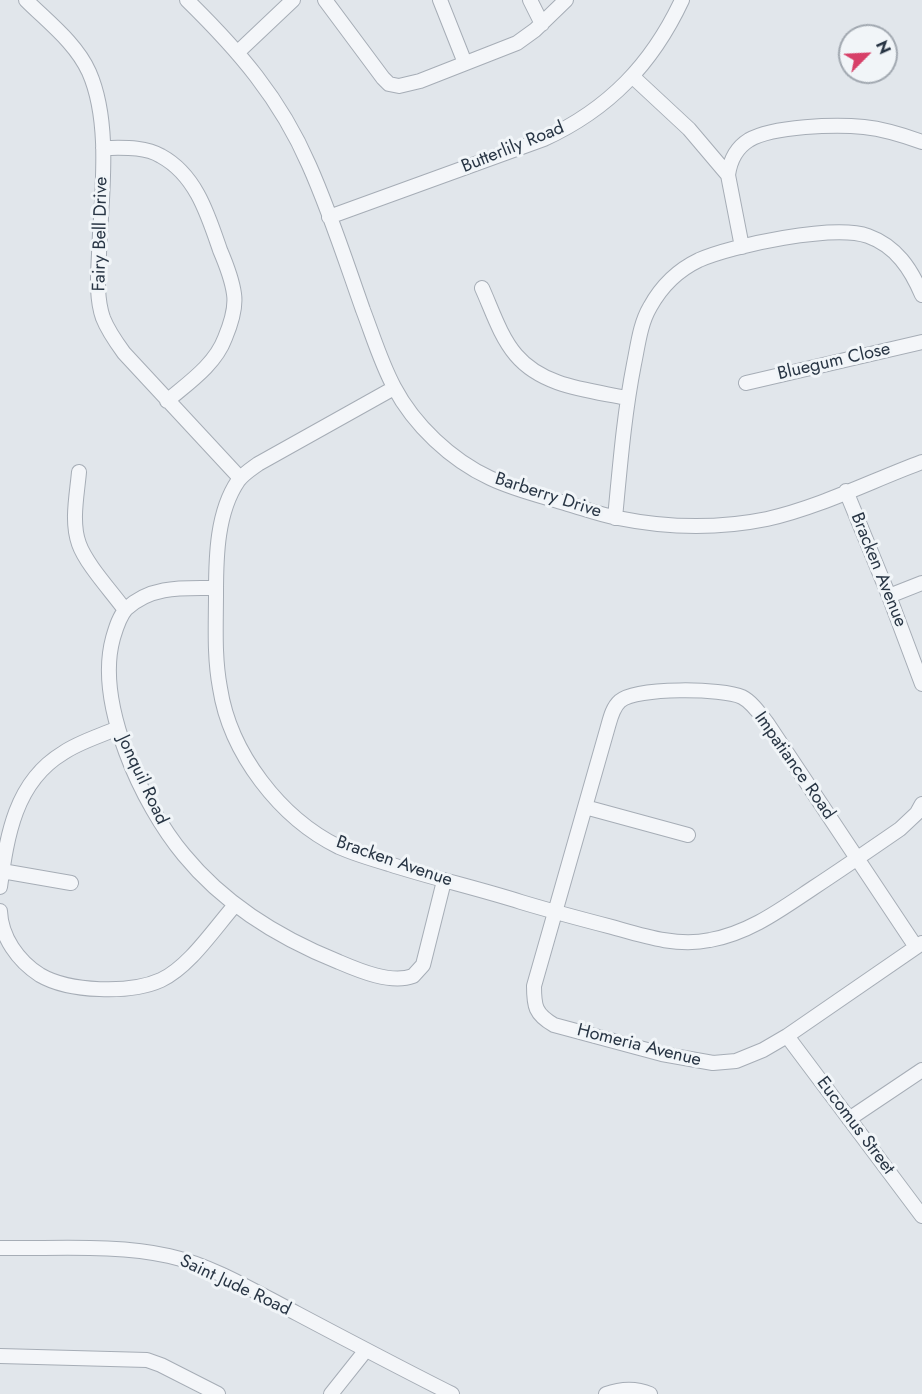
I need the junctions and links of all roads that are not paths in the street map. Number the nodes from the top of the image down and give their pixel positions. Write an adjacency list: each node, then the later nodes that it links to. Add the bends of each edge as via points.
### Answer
1 (26, 0): 14 (street, Fairy Bell Drive, via 68,40 89,72 100,114)
2 (187, 0): 10 (street, Barberry Drive)
3 (292, 0): 10 (street)
4 (325, 0): 11 (street, via 389,84 420,81)
5 (440, 0): 11 (street)
6 (530, 0): 9 (street)
7 (566, 0): 9 (street)
8 (682, 0): 12 (street, Butterlily Road, via 657,46)
9 (542, 24): 11 (street, via 517,43)
10 (238, 52): 16 (street, Barberry Drive, via 283,114 309,164)
11 (465, 63)
12 (632, 76): 15 (street, via 688,129); 16 (street, Butterlily Road, via 598,107 544,139)
13 (922, 142): 15 (street, via 863,127 820,126 765,134 737,151)
14 (103, 148): 24 (street, Fairy Bell Drive, via 98,284 102,316 124,353); 24 (street, via 144,149 176,166 206,209 234,294 225,338 215,359)
15 (728, 175): 17 (street)
16 (329, 217): 22 (street, Barberry Drive)
17 (742, 247): 19 (street, via 822,232 868,236 900,257); 23 (street, via 698,260 657,295 639,335)
18 (482, 288): 23 (street, via 505,338 528,366 565,386)
19 (922, 295)
20 (922, 342): 21 (street, Bluegum Close)
21 (746, 382)
22 (394, 388): 27 (street, Bracken Avenue, via 258,464); 29 (street, Barberry Drive, via 430,435 474,469 516,489)
23 (627, 398): 29 (street)
24 (167, 401): 27 (street, Fairy Bell Drive)
25 (922, 462): 28 (street, Barberry Drive)
26 (79, 472): 33 (street, via 75,513 78,543)
27 (240, 478): 31 (street, Bracken Avenue, via 221,522)
28 (846, 491): 29 (street, Barberry Drive, via 769,518 727,525 662,525); 32 (street, Bracken Avenue)
29 (615, 518)
30 (922, 583): 32 (street)
31 (216, 588): 33 (street, via 154,592); 41 (street, Bracken Avenue, via 215,653 225,712 250,764 269,790 295,816 338,846)
32 (890, 596): 34 (street, Bracken Avenue)
33 (125, 610): 35 (street, Jonquil Road, via 110,649 109,682)
34 (922, 684)
35 (118, 728): 40 (street, via 64,751 33,779 14,814); 44 (street, Jonquil Road, via 155,815 184,856)
36 (922, 804): 39 (street, Bracken Avenue, via 900,829)
37 (585, 807): 38 (street); 39 (street, Impatiance Road, via 607,730 621,700 646,692 726,692 743,697 767,723); 46 (street, Impatiance Road)
38 (688, 835)
39 (857, 858): 46 (street, Bracken Avenue, via 761,923 709,941 674,942); 47 (street, Impatiance Road)
40 (2, 871): 42 (street); 43 (street)
41 (444, 880): 44 (street, Jonquil Road, via 423,965 407,978 348,966 300,947); 46 (street, Bracken Avenue)
42 (71, 883)
43 (0, 887)
44 (235, 905): 45 (street, via 185,963 162,980 113,990 73,985 40,975 12,948)
45 (0, 911)
46 (555, 913): 48 (street, Homeria Avenue, via 534,986 534,1002 542,1018 662,1054 712,1063 736,1060)
47 (919, 945): 48 (street, Homeria Avenue)
48 (787, 1036): 50 (street, Eucomus Street)
49 (922, 1070): 50 (street)
50 (849, 1119): 51 (street, Eucomus Street)
51 (922, 1216)
52 (0, 1248): 53 (street, Saint Jude Road, via 107,1250 169,1256 217,1273)
53 (366, 1350): 56 (street); 57 (street, Saint Jude Road)
54 (0, 1356): 55 (street, via 147,1360)
55 (218, 1394)
56 (331, 1394)
57 (452, 1394)
58 (606, 1394): 59 (street, via 633,1390)
59 (650, 1394)

